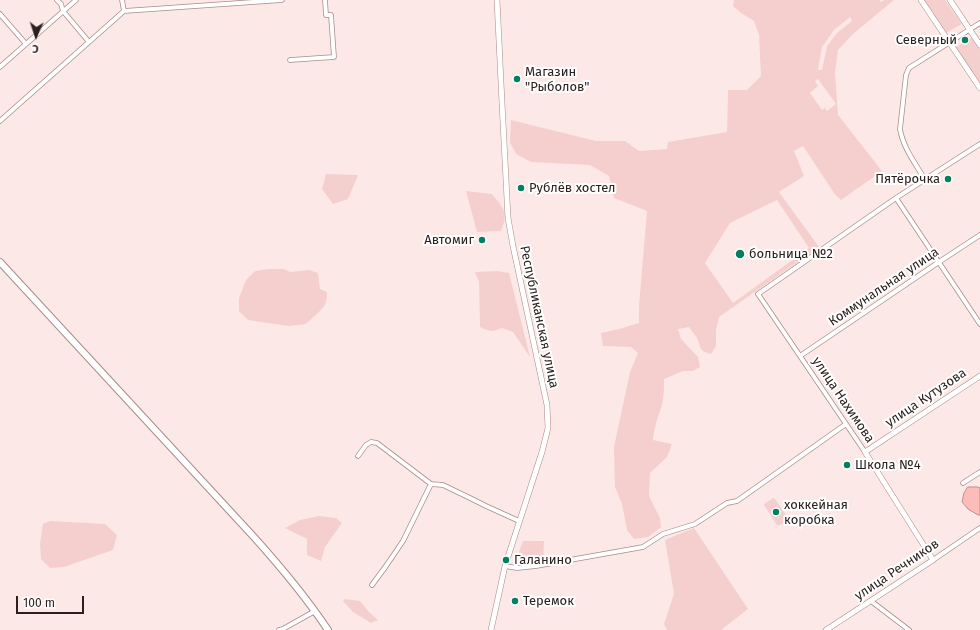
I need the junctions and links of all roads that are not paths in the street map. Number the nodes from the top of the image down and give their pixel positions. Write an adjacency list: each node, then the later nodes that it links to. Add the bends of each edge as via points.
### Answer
1 (56, 0): 10 (street, via 61,4)
2 (76, 0): 10 (street)
3 (122, 0): 9 (street)
4 (282, 0): 9 (street)
5 (325, 0): 18 (street, via 326,15 331,15 334,57)
6 (497, 0): 37 (street, Республиканская улица, via 508,218 547,405 548,428)
7 (921, 0): 15 (street)
8 (950, 0): 13 (street)
9 (124, 10): 14 (street)
10 (63, 11): 14 (street); 16 (street)
11 (0, 14): 16 (street)
12 (980, 23): 13 (street)
13 (969, 29): 15 (street); 17 (street)
14 (90, 42): 21 (street)
15 (949, 42): 20 (street); 23 (street, via 909,68 906,75 901,137)
16 (26, 44): 19 (street)
17 (980, 45)
18 (290, 60)
19 (0, 67)
20 (980, 88)
21 (0, 121)
22 (980, 144): 23 (street)
23 (925, 180): 24 (street)
24 (896, 198): 27 (street); 29 (street, улица Нахимова, via 758,294)
25 (980, 235): 27 (street, Коммунальная улица)
26 (0, 262): 43 (main road, via 282,568)
27 (939, 262): 28 (street); 29 (street, Коммунальная улица)
28 (980, 324)
29 (800, 356): 31 (street, улица Нахимова)
30 (980, 376): 32 (street, улица Кутузова)
31 (846, 424): 32 (street, улица Нахимова); 40 (street, via 737,501 727,504 695,524 664,534 643,547 536,566)
32 (865, 452): 39 (street, улица Нахимова)
33 (358, 456): 36 (street, via 366,445 371,442 377,444)
34 (980, 472): 35 (street)
35 (963, 483)
36 (431, 484): 37 (street, via 443,486); 41 (street, via 403,542)
37 (519, 521): 40 (street, Республиканская улица)
38 (980, 528): 39 (street, улица Речников)
39 (933, 560): 42 (street, улица Речников)
40 (505, 566): 46 (street, Республиканская улица)
41 (372, 585)
42 (871, 601): 47 (street, улица Речников); 48 (street)
43 (315, 611): 44 (street); 45 (main road)
44 (279, 630)
45 (328, 630)
46 (491, 630)
47 (826, 630)
48 (909, 630)

